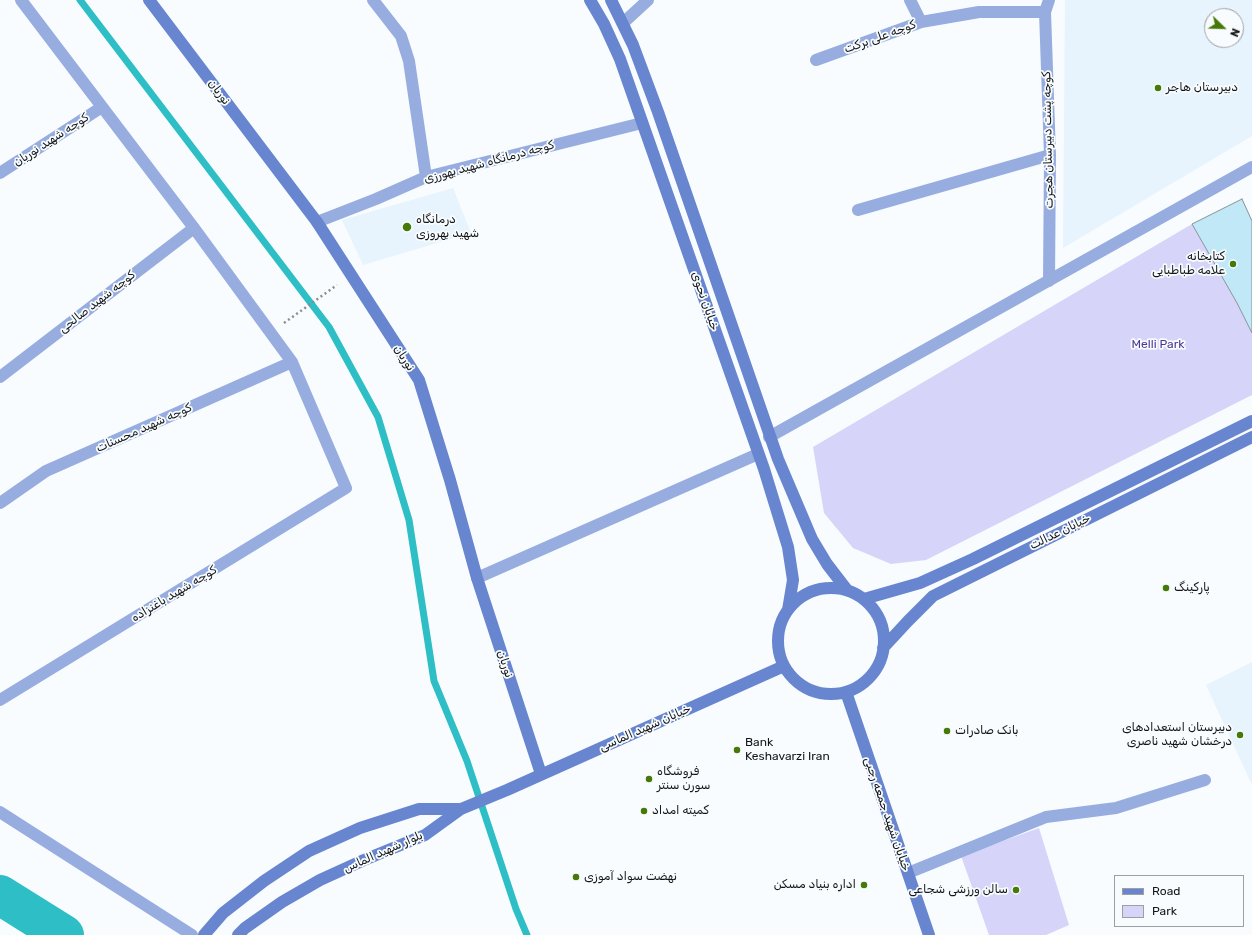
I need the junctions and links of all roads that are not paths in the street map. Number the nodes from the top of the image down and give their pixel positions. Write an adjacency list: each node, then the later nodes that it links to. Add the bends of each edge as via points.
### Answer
1 (21, 0): 13 (street)
2 (149, 0): 20 (main road, نوریان)
3 (373, 0): 18 (street, via 401,36 409,61)
4 (590, 0): 14 (main road, خیابان نحوی, via 620,59)
5 (611, 0): 11 (main road, خیابان نحوی)
6 (648, 0): 11 (street)
7 (910, 0): 10 (street, کوچه علی برکت)
8 (1049, 0): 9 (street, کوچه پشت دبیرستان هجرت)
9 (1044, 12): 10 (street, via 979,12); 15 (street, کوچه پشت دبیرستان هجرت)
10 (921, 22): 12 (street, کوچه علی برکت)
11 (623, 23): 26 (main road, خیابان نحوی, via 658,112)
12 (816, 60)
13 (102, 107): 17 (street, کوچه شهید نوریان); 21 (street)
14 (642, 123): 18 (street, کوچه درمانگاه شهید بهورزی); 28 (main road, خیابان نحوی)
15 (1050, 155): 19 (street); 22 (street, کوچه پشت دبیرستان هجرت)
16 (1252, 167): 22 (street)
17 (0, 173)
18 (426, 177): 20 (street, کوچه درمانگاه شهید بهورزی)
19 (858, 210)
20 (317, 222): 30 (main road, نوریان, via 419,380)
21 (194, 228): 23 (street); 24 (street, کوچه شهید صالحی)
22 (1049, 280): 26 (street)
23 (292, 362): 29 (street, کوچه شهید محسنات, via 46,471); 37 (street, کوچه شهید باغنزاده, via 346,488)
24 (0, 377)
25 (1252, 421): 32 (main road, خیابان عدالت, via 973,560 920,583)
26 (769, 437): 31 (main road, خیابان نحوی, via 812,539)
27 (1252, 437): 34 (main road, خیابان عدالت, via 933,596)
28 (758, 454): 30 (street); 33 (main road, خیابان نحوی, via 788,546 793,580)
29 (0, 503)
30 (478, 578): 38 (main road, نوریان)
31 (847, 590): 32 (main road); 33 (main road, via 834,588 808,593)
32 (864, 600): 34 (main road, via 880,621)
33 (788, 610): 35 (main road, via 781,623 778,637 779,652)
34 (883, 648): 36 (main road, via 871,676)
35 (784, 666): 36 (main road, via 795,681 810,690 828,694); 38 (main road, خیابان شهید الماسی)
36 (846, 692): 42 (main road, خیابان شهید جمعه رجبی)
37 (0, 700)
38 (541, 774): 40 (main road, خیابان شهید الماسی)
39 (1205, 780): 42 (street, via 1116,808 1046,817)
40 (461, 809): 44 (main road, بلوار شهید الماس, via 419,809 360,828 309,851 223,913); 45 (main road, بلوار شهید الماس, via 424,834 320,880 288,898)
41 (0, 812): 43 (street)
42 (908, 873): 46 (main road, خیابان شهید جمعه رجبی)
43 (192, 935)
44 (204, 935)
45 (238, 935)
46 (929, 935)

